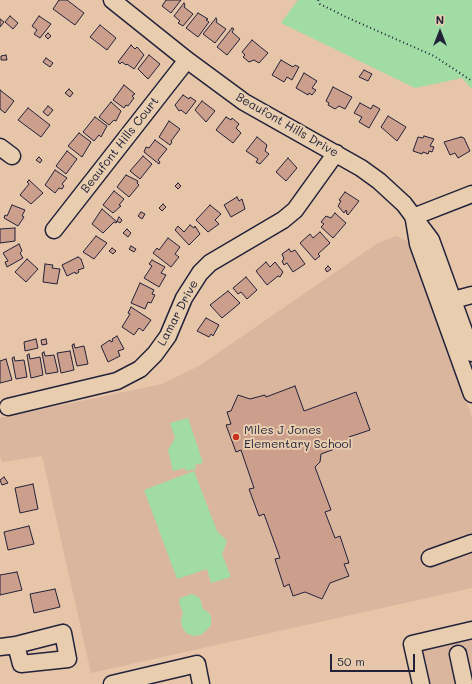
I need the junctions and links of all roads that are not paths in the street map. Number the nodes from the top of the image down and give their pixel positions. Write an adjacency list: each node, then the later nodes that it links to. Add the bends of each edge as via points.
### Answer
1 (112, 0): 2 (street, Beaufont Hills Drive)
2 (187, 60): 3 (street, Beaufont Hills Drive, via 244,102); 6 (street, Beaufont Hills Court)
3 (336, 153): 5 (street, Beaufont Hills Drive, via 379,182 404,204); 11 (street, Lamar Drive, via 295,210 283,220 210,263 200,273 184,298 166,340 140,369 117,381)
4 (472, 194): 5 (street)
5 (413, 217): 8 (street, Beaufont Hills Drive, via 418,244)
6 (54, 230)
7 (472, 295): 8 (street)
8 (446, 302): 9 (street, Beaufont Hills Drive); 10 (street, Beaufont Hills Drive)
9 (472, 353)
10 (472, 394)
11 (8, 407)
12 (472, 543): 13 (street)
13 (430, 558)
14 (472, 630): 21 (street, via 412,644)
15 (16, 645): 16 (street)
16 (0, 647)
17 (458, 654): 18 (street)
18 (463, 682)
19 (112, 684): 20 (street, via 197,664)
20 (201, 684)
21 (421, 684)

